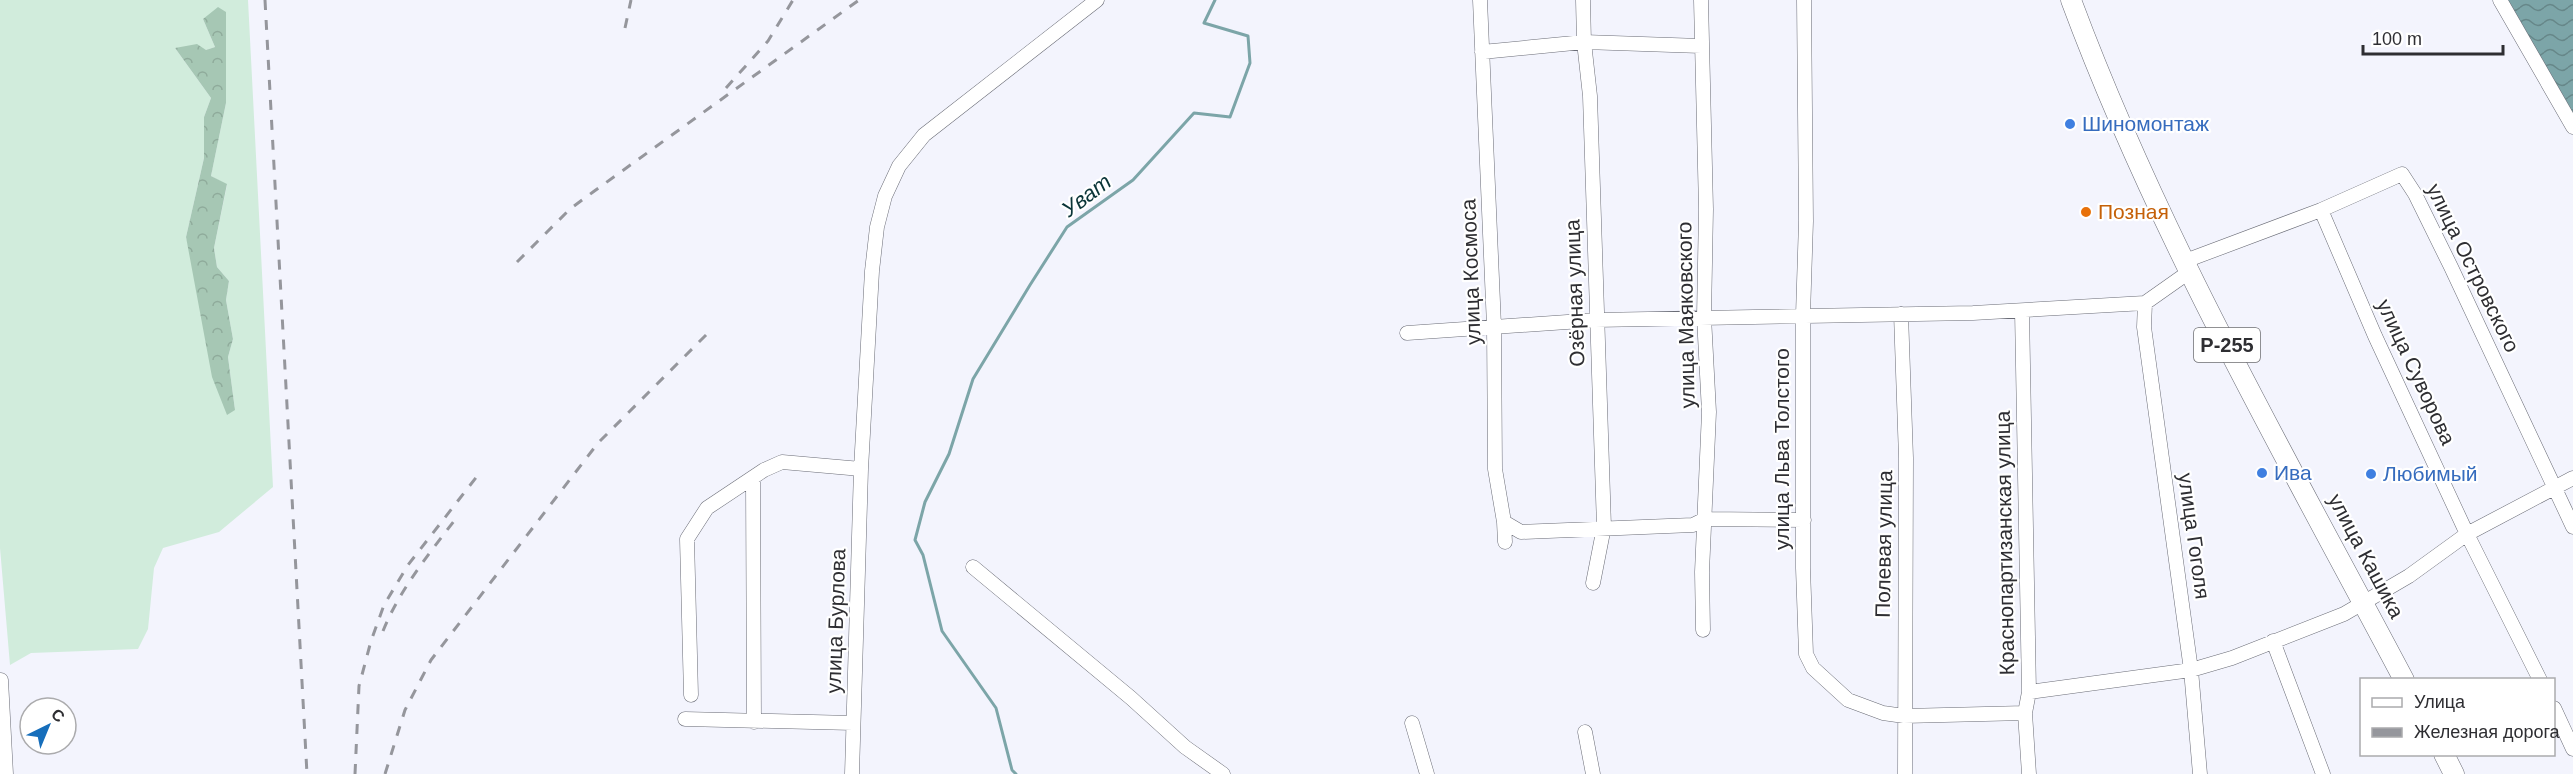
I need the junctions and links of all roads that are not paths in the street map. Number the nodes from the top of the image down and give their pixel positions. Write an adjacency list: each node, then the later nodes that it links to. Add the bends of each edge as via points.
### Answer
1 (1097, 0): 22 (street, улица Бурлова, via 924,135 899,166 877,226)
2 (1480, 0): 10 (street, улица Космоса)
3 (1583, 0): 8 (street, Озёрная улица)
4 (1701, 0): 9 (street, улица Маяковского)
5 (1804, 0): 17 (street, улица Льва Толстого)
6 (2071, 0): 13 (highway, улица Кашика / Р-255, via 2124,133)
7 (2500, 0): 11 (street)
8 (1584, 42): 9 (street); 10 (street); 19 (street, Озёрная улица, via 1590,96)
9 (1701, 46): 18 (street, улица Маяковского, via 1706,210)
10 (1482, 52): 20 (street, улица Космоса)
11 (2573, 128)
12 (2321, 210): 13 (street, улица Островского); 25 (street, улица Островского, via 2402,174 2451,267); 31 (street, улица Суворова)
13 (2187, 267): 14 (street, улица Островского); 35 (highway, улица Кашика / Р-255)
14 (2145, 303): 15 (street); 38 (street, улица Гоголя, via 2144,327)
15 (2022, 311): 16 (street); 42 (street, Краснопартизанская улица)
16 (1901, 314): 17 (street); 46 (street, Полевая улица, via 1906,458)
17 (1803, 315): 18 (street); 27 (street, улица Льва Толстого)
18 (1704, 317): 19 (street); 26 (street, улица Маяковского, via 1709,412)
19 (1596, 320): 20 (street); 29 (street, Озёрная улица)
20 (1494, 326): 21 (street); 28 (street, улица Космоса, via 1495,469)
21 (1407, 333)
22 (861, 469): 24 (street, via 782,462); 49 (street, улица Бурлова)
23 (2573, 478): 25 (street)
24 (753, 479): 43 (street, via 707,508 687,539); 48 (street)
25 (2554, 489): 30 (street, улица Островского); 31 (street)
26 (1705, 519): 27 (street); 29 (street, via 1693,525); 36 (street, улица Маяковского)
27 (1804, 520): 46 (street, улица Льва Толстого, via 1804,623 1809,661 1848,700)
28 (1504, 522): 29 (street, via 1521,532); 32 (street, улица Космоса)
29 (1604, 527): 34 (street, Озёрная улица)
30 (2573, 527)
31 (2467, 534): 35 (street); 40 (street, улица Суворова)
32 (1504, 542)
33 (973, 567): 56 (street, via 1185,747)
34 (1593, 583)
35 (2363, 605): 37 (street); 39 (highway, улица Кашика / Р-255)
36 (1703, 630)
37 (2273, 641): 38 (street); 62 (street)
38 (2191, 670): 42 (street); 61 (street, улица Гоголя)
39 (2403, 678)
40 (2539, 678)
41 (1, 680): 54 (street)
42 (2029, 692): 45 (street, Краснопартизанская улица)
43 (691, 695)
44 (2555, 712): 52 (street)
45 (2025, 713): 46 (street, улица Льва Толстого); 60 (street, Краснопартизанская улица)
46 (1904, 716): 59 (street, Полевая улица)
47 (685, 719): 48 (street)
48 (754, 722): 49 (street)
49 (853, 723): 55 (street, улица Бурлова)
50 (1412, 723): 57 (street)
51 (1585, 732): 58 (street)
52 (2573, 749)
53 (2445, 756): 63 (highway)
54 (6, 774)
55 (852, 774)
56 (1223, 774)
57 (1427, 774)
58 (1593, 774)
59 (1905, 774)
60 (2029, 774)
61 (2200, 774)
62 (2323, 774)
63 (2454, 774)

